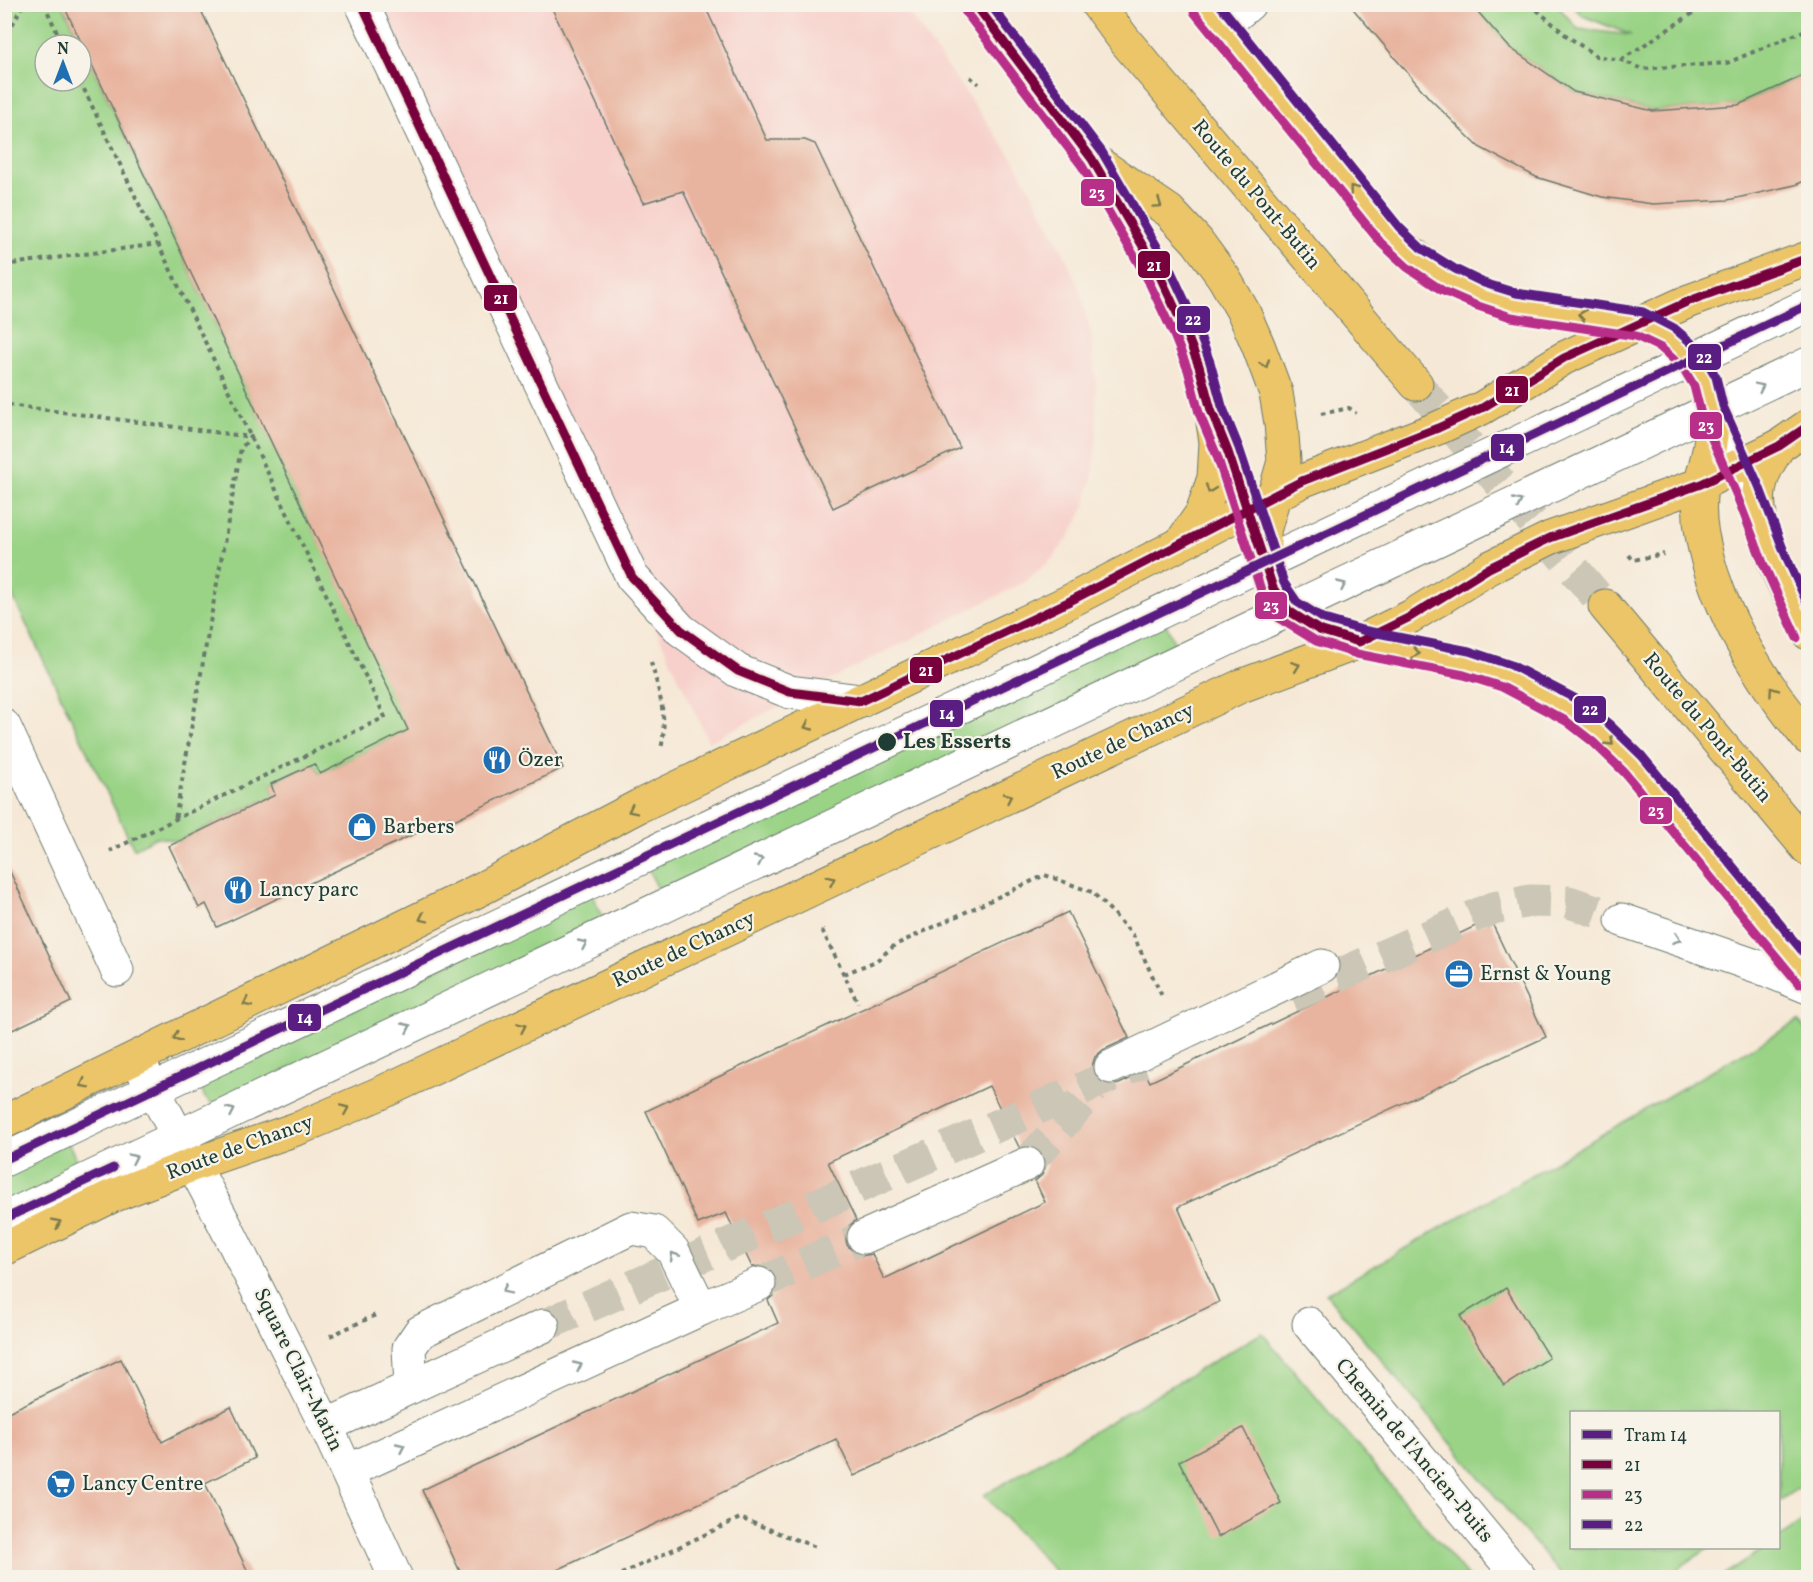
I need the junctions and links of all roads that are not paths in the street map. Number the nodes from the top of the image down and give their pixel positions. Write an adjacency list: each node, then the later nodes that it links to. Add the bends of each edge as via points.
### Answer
1 (362, 4): 27 (street, via 632,577 681,630 738,671 790,692)
2 (975, 4): 6 (main road)
3 (1097, 4): 12 (main road, Route du Pont-Butin)
4 (1250, 4): 5 (street)
5 (1212, 16): 9 (main road, one-way to 5, via 1513,305 1449,280 1414,257 1389,235)
6 (1092, 159): 13 (main road, via 1158,272 1199,366); 19 (main road, one-way to 19, via 1169,211 1197,241 1244,313 1276,393 1281,423 1284,461)
7 (1809, 258): 9 (main road, via 1703,295)
8 (1809, 305): 10 (street)
9 (1640, 324): 10 (main road, via 1668,338); 19 (main road, via 1564,358 1482,408 1322,472)
10 (1692, 360): 14 (main road, via 1705,382); 22 (street)
11 (1809, 364): 14 (street, one-way to 11)
12 (1416, 384)
13 (1211, 410): 19 (street, via 1228,452); 21 (main road, one-way to 21, via 1216,442 1214,478 1202,513)
14 (1712, 410): 17 (street); 18 (main road, via 1710,448); 24 (street, one-way to 14)
15 (1809, 426): 16 (main road, Route de Chancy)
16 (1779, 446): 17 (main road, Route de Chancy); 20 (main road, via 1765,467 1759,491)
17 (1737, 466): 18 (main road, Route de Chancy); 20 (street)
18 (1701, 484): 26 (main road, Route de Chancy, via 1551,538 1489,568 1410,617); 29 (main road, one-way to 18, via 1754,664 1730,620 1702,534)
19 (1260, 502): 21 (main road); 22 (main road)
20 (1759, 518): 25 (main road)
21 (1181, 543): 27 (main road)
22 (1265, 562): 24 (main road, via 1273,588); 38 (street)
23 (1605, 606): 30 (main road, Route du Pont-Butin)
24 (1290, 610): 26 (main road, via 1319,630); 40 (street, one-way to 24, via 613,929)
25 (1809, 633)
26 (1359, 642): 34 (main road, one-way to 34, via 1467,663 1507,676 1574,711 1633,764); 40 (main road, Route de Chancy, one-way to 26, via 302,1127 383,1092 1241,686)
27 (861, 701): 36 (main road, one-way to 36, via 639,806 475,892)
28 (4, 726): 33 (street)
29 (1809, 738)
30 (1809, 849)
31 (1622, 920): 35 (street, one-way to 35)
32 (1322, 966): 37 (street)
33 (117, 970)
34 (1809, 976)
35 (1809, 987)
36 (136, 1057): 38 (street, Square Clair-Matin); 39 (main road, one-way to 39)
37 (1111, 1067)
38 (153, 1091): 40 (street, Square Clair-Matin); 41 (street)
39 (4, 1122)
40 (185, 1151): 43 (street, one-way to 40); 45 (main road, Route de Chancy, one-way to 40, via 110,1197); 51 (street, Square Clair-Matin)
41 (4, 1160)
42 (1027, 1164): 44 (street)
43 (4, 1219)
44 (864, 1237)
45 (4, 1249)
46 (759, 1284): 47 (street)
47 (701, 1309): 50 (street, one-way to 50, via 673,1251 654,1232 631,1228 420,1332 409,1348); 52 (street, one-way to 47)
48 (1309, 1324): 54 (street, Chemin de l'Ancien-Puits)
49 (543, 1326): 50 (street)
50 (411, 1387): 51 (street)
51 (326, 1426): 52 (street, Square Clair-Matin)
52 (348, 1471): 53 (street, Square Clair-Matin)
53 (396, 1578)
54 (1520, 1578)

